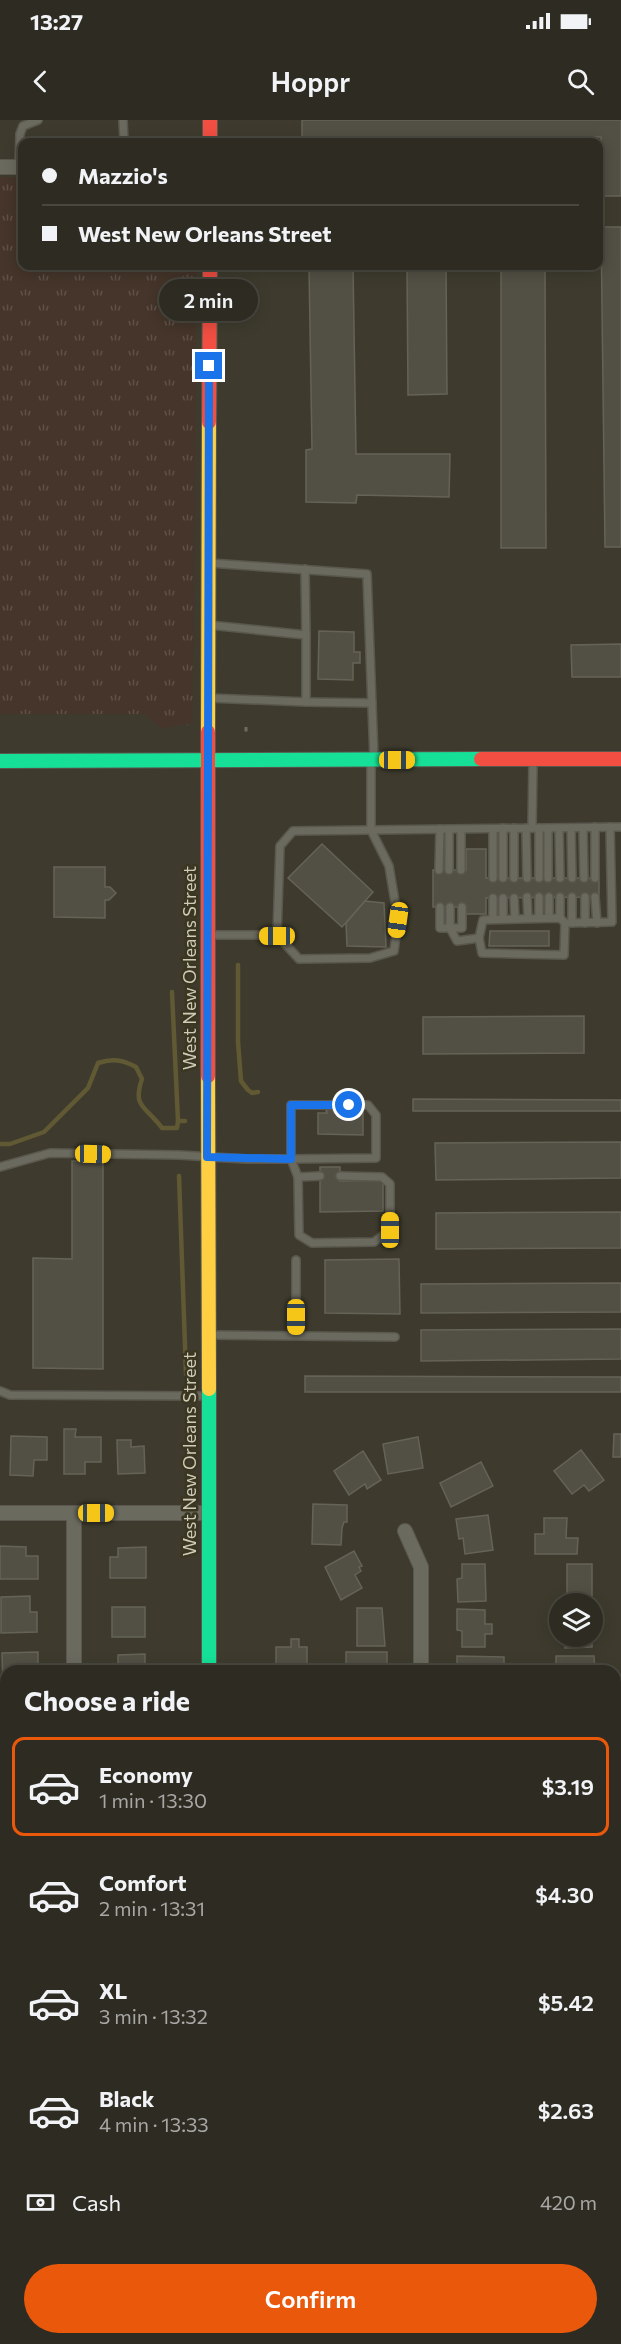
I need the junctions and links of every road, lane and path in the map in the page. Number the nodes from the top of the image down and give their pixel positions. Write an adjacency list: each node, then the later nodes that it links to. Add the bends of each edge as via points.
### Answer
1 (38, 120): 4 (lane, via 23,126)
2 (123, 120): 5 (lane)
3 (210, 120): 6 (main road)
4 (20, 138)
5 (124, 138)
6 (210, 138)
7 (0, 167): 8 (street)
8 (18, 167)
9 (210, 270): 10 (main road, West New Orleans Street)
10 (209, 563): 11 (lane); 12 (main road, West New Orleans Street)
11 (305, 569): 13 (lane); 16 (lane, via 367,574)
12 (209, 625): 13 (lane); 14 (main road, West New Orleans Street)
13 (306, 635): 15 (lane)
14 (209, 698): 15 (lane); 21 (main road, West New Orleans Street)
15 (306, 702): 16 (lane)
16 (372, 704): 22 (lane)
17 (246, 727): 18 (path)
18 (246, 735)
19 (533, 759): 20 (main road); 22 (main road); 30 (lane)
20 (621, 759)
21 (210, 760): 22 (main road); 23 (main road); 75 (main road, West New Orleans Street)
22 (373, 760): 38 (lane)
23 (0, 761)
24 (595, 827): 25 (lane); 34 (lane); 51 (lane)
25 (610, 827): 26 (lane); 72 (lane, via 612,922)
26 (621, 827)
27 (493, 828): 28 (lane); 37 (lane); 42 (lane)
28 (503, 828): 29 (lane); 43 (lane)
29 (514, 828): 30 (lane); 44 (lane)
30 (532, 828): 31 (lane); 45 (lane); 46 (lane)
31 (548, 828): 32 (lane); 47 (lane)
32 (559, 828): 33 (lane); 48 (lane)
33 (571, 828): 34 (lane); 49 (lane)
34 (583, 828): 50 (lane)
35 (440, 829): 36 (lane); 38 (lane); 39 (lane)
36 (449, 829): 37 (lane); 40 (lane)
37 (461, 829): 41 (lane)
38 (371, 830): 76 (lane, via 293,831 280,846); 76 (lane, via 389,866 398,920 394,951 370,958 299,959)
39 (439, 870)
40 (448, 870)
41 (461, 870)
42 (493, 878)
43 (503, 878)
44 (514, 878)
45 (527, 878)
46 (539, 878)
47 (548, 878)
48 (560, 878)
49 (572, 878)
50 (584, 878)
51 (595, 878)
52 (527, 897): 67 (lane)
53 (539, 897): 68 (lane)
54 (549, 897): 69 (lane)
55 (560, 897): 71 (lane)
56 (572, 897): 71 (lane)
57 (585, 897): 73 (lane)
58 (595, 897): 72 (lane)
59 (493, 898): 70 (lane)
60 (502, 898): 65 (lane)
61 (514, 898): 66 (lane)
62 (440, 907): 74 (lane, via 440,928)
63 (450, 907): 74 (lane)
64 (462, 907): 74 (lane, via 462,928)
65 (503, 918): 66 (lane); 70 (lane)
66 (515, 918): 67 (lane)
67 (528, 918): 68 (lane)
68 (539, 918): 69 (lane)
69 (549, 918): 71 (lane)
70 (493, 919): 77 (lane, via 483,920)
71 (565, 921): 73 (lane); 77 (lane, via 564,955 482,953)
72 (597, 922): 73 (lane)
73 (585, 923)
74 (450, 928): 77 (lane, via 457,941)
75 (207, 935): 76 (lane); 78 (main road, West New Orleans Street)
76 (277, 936)
77 (479, 938)
78 (207, 1157): 79 (lane); 80 (lane, via 50,1153); 85 (main road, West New Orleans Street)
79 (291, 1159): 79 (lane, via 376,1158 376,1115 368,1105 291,1105); 83 (lane)
80 (0, 1167)
81 (320, 1176): 83 (lane)
82 (340, 1176): 83 (lane, via 382,1177 390,1184 390,1230 375,1242 312,1243 299,1235)
83 (297, 1177)
84 (296, 1260): 86 (lane)
85 (208, 1335): 86 (lane); 89 (main road, West New Orleans Street)
86 (296, 1335): 87 (lane)
87 (395, 1337)
88 (0, 1391): 89 (lane, via 10,1395)
89 (208, 1396): 92 (main road, West New Orleans Street)
90 (0, 1513): 91 (street)
91 (74, 1513): 92 (street); 94 (street)
92 (208, 1513): 95 (main road, West New Orleans Street)
93 (405, 1531): 96 (street, via 421,1567)
94 (74, 1665)
95 (208, 1665)
96 (421, 1665)

